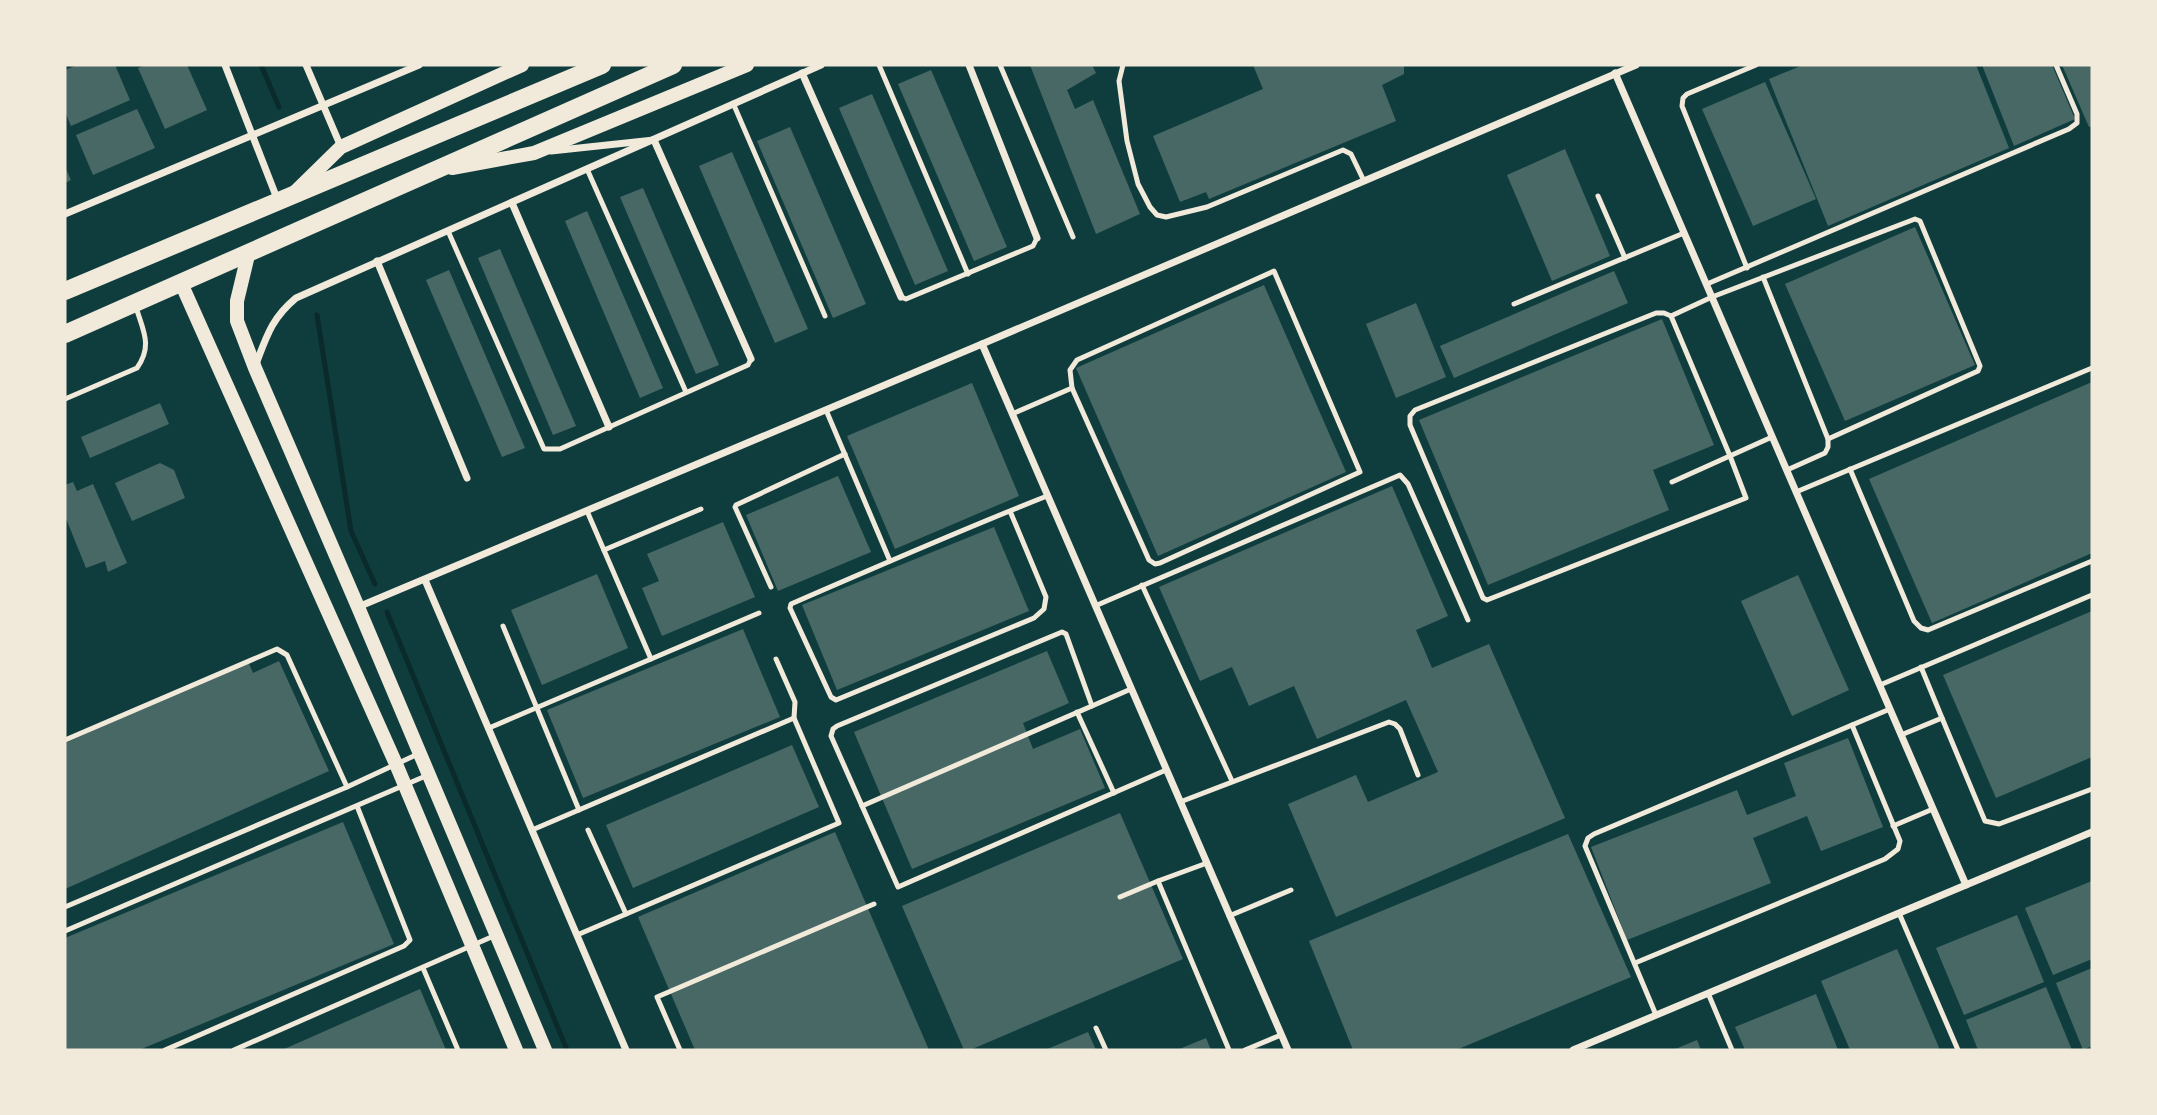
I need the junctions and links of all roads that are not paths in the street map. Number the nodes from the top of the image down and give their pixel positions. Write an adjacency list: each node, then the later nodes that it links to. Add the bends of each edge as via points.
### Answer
1 (225, 65): 20 (street)
2 (306, 65): 19 (street)
3 (419, 65): 19 (street)
4 (522, 65): 22 (main road)
5 (602, 65): 28 (main road)
6 (673, 65): 25 (main road)
7 (747, 65): 23 (main road)
8 (821, 65): 16 (street)
9 (879, 65): 39 (lane)
10 (969, 65): 34 (street)
11 (1000, 65): 33 (lane)
12 (1123, 65): 26 (lane, via 1119,81 1127,141 1138,184 1157,215 1167,217 1207,207 1343,150 1351,154)
13 (1636, 65): 17 (street)
14 (1756, 65): 38 (lane, via 1686,94 1682,106)
15 (2056, 65): 38 (lane, via 2077,114 2077,123 2068,129)
16 (802, 73): 18 (street); 44 (street)
17 (1615, 73): 26 (street); 32 (street)
18 (733, 103): 21 (street); 48 (lane)
19 (323, 105): 20 (street); 22 (street)
20 (254, 134): 28 (street); 30 (street)
21 (654, 140): 23 (street); 24 (street); 52 (street)
22 (341, 147): 28 (main road)
23 (534, 153): 25 (main road)
24 (587, 169): 29 (street); 56 (lane)
25 (426, 173): 35 (main road)
26 (1364, 181): 51 (street)
27 (1598, 196): 36 (lane)
28 (284, 199): 43 (main road)
29 (512, 203): 31 (street); 60 (street)
30 (65, 214)
31 (448, 231): 37 (street); 60 (lane, via 544,449 560,449)
32 (1684, 233): 36 (lane); 42 (street)
33 (1073, 237)
34 (1037, 238): 39 (lane, via 1033,246)
35 (249, 251): 41 (main road); 53 (main road, via 237,321)
36 (1625, 258): 47 (lane)
37 (377, 261): 53 (street, via 317,287 281,311); 67 (street)
38 (1747, 268): 42 (lane)
39 (968, 274): 44 (lane, via 906,299)
40 (1763, 277): 45 (lane); 62 (lane); 62 (lane, via 1915,219 1920,221 1980,366 1975,374)
41 (181, 283): 46 (main road); 102 (main road)
42 (1707, 284): 45 (street)
43 (65, 291)
44 (901, 297)
45 (1712, 297): 49 (lane); 61 (street)
46 (135, 304): 50 (main road); 57 (lane, via 147,344 137,368)
47 (1514, 304)
48 (825, 316)
49 (1671, 316): 64 (lane); 64 (lane, via 1656,313 1415,410 1410,416 1483,597 1491,600 1744,500)
50 (65, 334)
51 (982, 344): 58 (street); 59 (street)
52 (751, 359): 56 (lane, via 748,365)
53 (255, 368): 82 (main road)
54 (2092, 368): 65 (lane)
55 (1072, 388): 55 (lane, via 1149,560 1155,564 1360,472 1275,271 1077,360 1070,370); 59 (lane)
56 (686, 393): 60 (lane)
57 (65, 399)
58 (826, 410): 63 (lane); 72 (street)
59 (1012, 414): 70 (street)
60 (609, 427)
61 (1772, 437): 64 (lane); 66 (street)
62 (1828, 439): 66 (lane, via 1825,453)
63 (845, 454): 75 (lane); 79 (lane, via 736,505)
64 (1730, 456): 68 (lane)
65 (1850, 469): 69 (lane); 76 (lane, via 1914,621 1921,628 1928,630)
66 (1787, 470): 69 (street)
67 (467, 478)
68 (1672, 482)
69 (1796, 492): 89 (street)
70 (1047, 496): 73 (lane); 81 (street)
71 (701, 509): 74 (lane)
72 (587, 511): 74 (lane); 77 (street)
73 (1010, 511): 75 (lane); 75 (lane, via 1046,597 1044,609 1034,618 836,700 790,608)
74 (604, 551): 86 (lane)
75 (890, 561)
76 (2092, 561)
77 (425, 580): 82 (street); 98 (street)
78 (1142, 585): 81 (lane); 84 (lane, via 1399,475 1408,484); 106 (lane)
79 (771, 587)
80 (2092, 595): 88 (lane)
81 (1095, 606): 90 (street)
82 (358, 607): 101 (main road)
83 (759, 613): 86 (lane)
84 (1468, 620)
85 (503, 626): 92 (lane)
86 (650, 659): 92 (lane)
87 (776, 659): 95 (lane, via 795,702)
88 (1921, 667): 89 (lane); 96 (lane)
89 (1880, 685): 93 (street)
90 (1131, 689): 91 (lane); 103 (street)
91 (1092, 706): 94 (lane); 113 (lane, via 1062,632 837,726 831,736)
92 (537, 708): 98 (lane); 115 (lane)
93 (1890, 709): 97 (lane); 99 (street)
94 (1077, 712): 110 (lane); 113 (lane)
95 (794, 718): 115 (lane); 128 (lane, via 839,823)
96 (1942, 718): 99 (lane); 109 (lane, via 1985,821 1999,824)
97 (1852, 725): 116 (lane); 134 (lane, via 1588,838 1585,846)
98 (488, 728): 117 (street)
99 (1901, 735): 114 (street)
100 (65, 740): 108 (lane, via 277,649 287,655)
101 (419, 753): 102 (lane); 104 (main road)
102 (396, 764): 107 (main road); 108 (lane)
103 (1166, 770): 110 (lane); 111 (street)
104 (428, 775): 107 (lane); 131 (main road)
105 (1418, 775): 106 (lane, via 1400,729 1389,722)
106 (1232, 781): 111 (lane)
107 (405, 786): 112 (lane); 133 (main road)
108 (347, 787): 126 (lane)
109 (2092, 789)
110 (1114, 793): 113 (lane, via 898,887)
111 (1180, 802): 120 (street)
112 (358, 806): 130 (lane); 140 (lane, via 410,940)
113 (862, 806)
114 (1933, 809): 116 (lane); 122 (street)
115 (579, 810): 117 (lane)
116 (1894, 826): 134 (lane, via 1898,849 1885,859)
117 (532, 830): 132 (street)
118 (588, 830): 128 (lane)
119 (2092, 832): 122 (street)
120 (1207, 863): 121 (lane); 129 (street)
121 (1158, 881): 124 (lane); 148 (lane)
122 (1966, 885): 127 (street)
123 (1291, 890): 129 (lane)
124 (1120, 897)
125 (874, 904): 146 (lane, via 657,997)
126 (65, 907)
127 (1899, 913): 136 (street); 153 (lane)
128 (626, 914): 132 (lane)
129 (1230, 916): 139 (street)
130 (65, 931)
131 (496, 935): 133 (lane); 144 (main road)
132 (577, 935): 145 (street)
133 (472, 946): 135 (lane); 143 (main road)
134 (1635, 962): 137 (lane)
135 (423, 968): 141 (lane); 142 (lane)
136 (1708, 993): 137 (street); 152 (lane)
137 (1656, 1015): 151 (street)
138 (1096, 1028): 147 (lane)
139 (1281, 1035): 149 (lane); 150 (street)
140 (165, 1050)
141 (234, 1050)
142 (458, 1050)
143 (516, 1050)
144 (545, 1050)
145 (626, 1050)
146 (680, 1050)
147 (1106, 1050)
148 (1229, 1050)
149 (1245, 1050)
150 (1288, 1050)
151 (1573, 1050)
152 (1732, 1050)
153 (1958, 1050)

